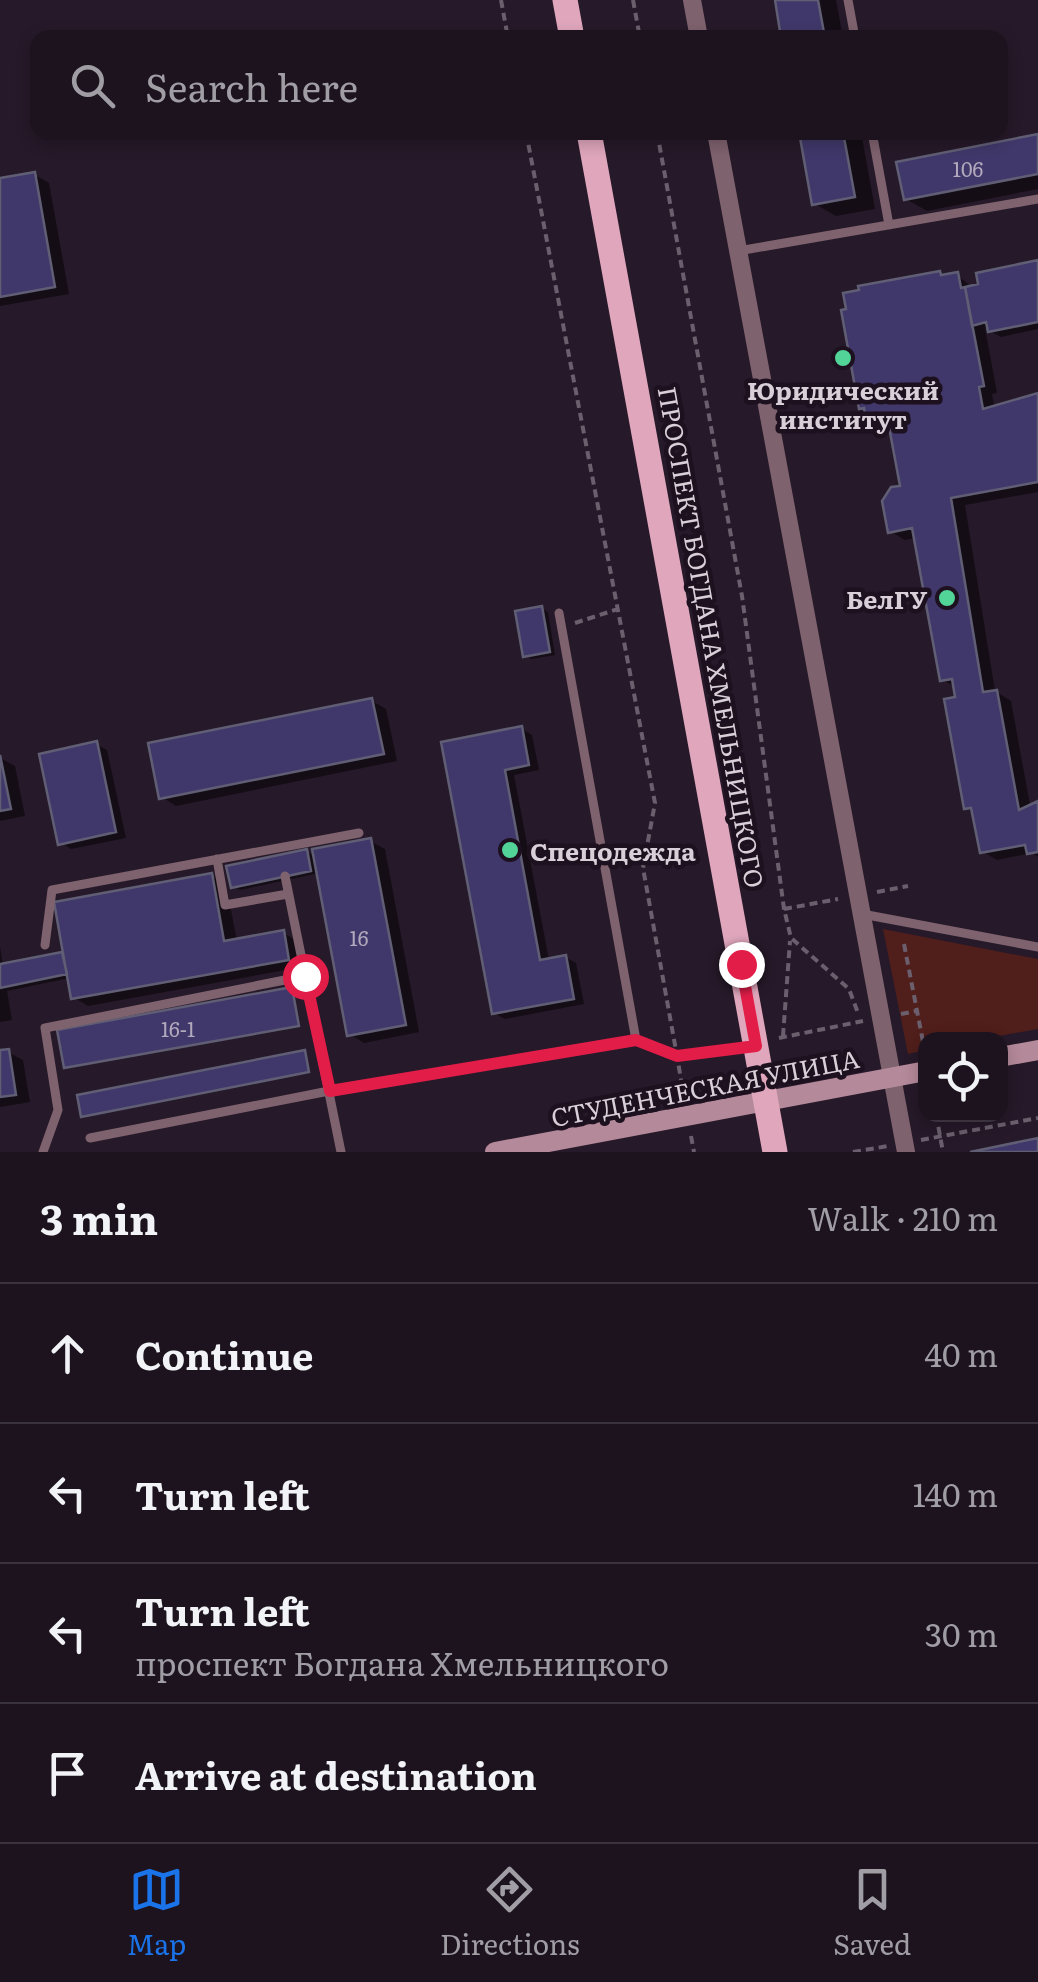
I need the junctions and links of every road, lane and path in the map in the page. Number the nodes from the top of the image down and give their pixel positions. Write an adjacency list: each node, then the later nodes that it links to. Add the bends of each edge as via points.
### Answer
1 (500, 0): 6 (path)
2 (565, 0): 7 (main road)
3 (633, 0): 8 (path)
4 (692, 0): 9 (street)
5 (848, 0): 10 (lane)
6 (506, 30)
7 (571, 30)
8 (639, 30)
9 (698, 30)
10 (854, 30)
11 (528, 140): 19 (path)
12 (591, 140): 37 (main road, ПРОСПЕКТ БОГДАНА ХМЕЛЬНИЦКОГО)
13 (658, 140): 27 (path, via 742,596)
14 (717, 140): 18 (street)
15 (873, 140): 17 (lane)
16 (1038, 199): 17 (lane)
17 (889, 225): 18 (lane)
18 (738, 250): 26 (street)
19 (618, 609): 21 (path); 39 (path, via 655,802 642,868)
20 (559, 613): 21 (lane)
21 (562, 627): 36 (lane)
22 (360, 833): 23 (lane)
23 (216, 858): 25 (lane, via 225,905); 29 (lane, via 52,890)
24 (285, 876): 25 (lane)
25 (288, 894): 31 (lane)
26 (862, 914): 30 (lane); 33 (street)
27 (790, 938): 33 (path); 35 (path)
28 (904, 944): 32 (path)
29 (44, 945)
30 (1038, 947)
31 (305, 976): 43 (lane); 51 (lane, via 44,1028 58,1110)
32 (916, 1011): 33 (path); 34 (path)
33 (872, 1020): 35 (path); 42 (street)
34 (921, 1032)
35 (784, 1036): 37 (path)
36 (636, 1040): 39 (path); 43 (lane)
37 (756, 1046): 39 (path); 44 (main road, ПРОСПЕКТ БОГДАНА ХМЕЛЬНИЦКОГО)
38 (1038, 1050): 40 (main road)
39 (677, 1056): 46 (path)
40 (1008, 1056)
41 (918, 1072): 42 (main road, СТУДЕНЧЕСКАЯ УЛИЦА)
42 (893, 1077): 44 (main road, СТУДЕНЧЕСКАЯ УЛИЦА); 50 (street)
43 (330, 1091): 49 (lane); 52 (lane)
44 (766, 1102): 46 (main road, СТУДЕНЧЕСКАЯ УЛИЦА); 55 (main road, ПРОСПЕКТ БОГДАНА ХМЕЛЬНИЦКОГО)
45 (1038, 1118): 48 (path)
46 (688, 1119): 53 (main road, СТУДЕНЧЕСКАЯ УЛИЦА); 54 (path)
47 (937, 1122): 48 (path)
48 (940, 1136): 50 (path); 57 (path)
49 (90, 1138)
50 (905, 1148): 56 (path)
51 (43, 1152)
52 (340, 1152)
53 (494, 1152)
54 (694, 1152)
55 (776, 1152)
56 (853, 1152)
57 (943, 1152)

